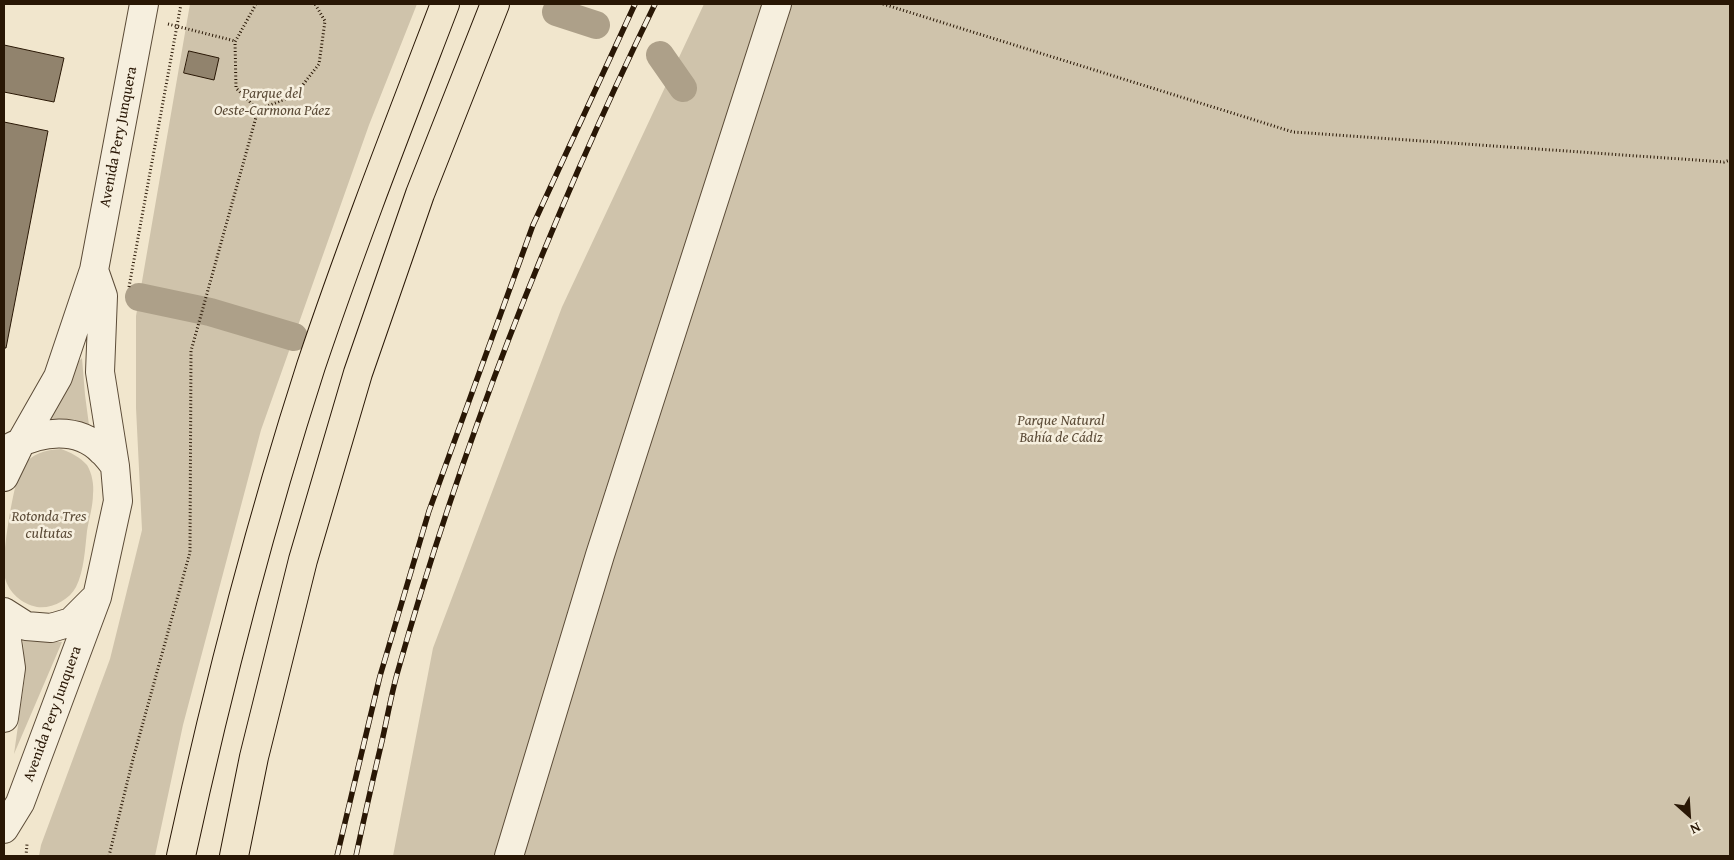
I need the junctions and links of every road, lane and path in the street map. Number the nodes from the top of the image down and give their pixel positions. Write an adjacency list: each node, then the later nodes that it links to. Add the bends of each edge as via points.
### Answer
1 (256, 4): 8 (path)
2 (315, 4): 9 (path, via 325,21 320,64 295,95)
3 (445, 4): 21 (highway, via 376,182 309,375 255,550)
4 (495, 4): 22 (highway, via 420,194 358,373 303,560 254,757)
5 (776, 4): 23 (street, via 600,555)
6 (883, 4): 10 (path, via 1293,132)
7 (143, 11): 8 (path); 11 (street, Avenida Pery Junquera)
8 (235, 41): 9 (path, via 236,88)
9 (258, 110): 20 (path, via 191,351 190,552)
10 (1730, 160)
11 (94, 270): 12 (street, Avenida Pery Junquera, via 58,377); 13 (street, Avenida Pery Junquera, via 103,296 100,372)
12 (12, 447): 13 (street, via 41,435 62,433 83,438 101,450); 14 (street, Avenida Pery Junquera)
13 (115, 466): 15 (street, Avenida Pery Junquera, via 118,501)
14 (4, 477)
15 (97, 597): 16 (street, via 71,622 51,628 26,626); 19 (street, Avenida Pery Junquera, via 20,803)
16 (4, 612)
17 (4, 619): 18 (street, via 11,668)
18 (4, 718)
19 (4, 829)
20 (109, 856)
21 (181, 856)
22 (234, 856)
23 (509, 856)

